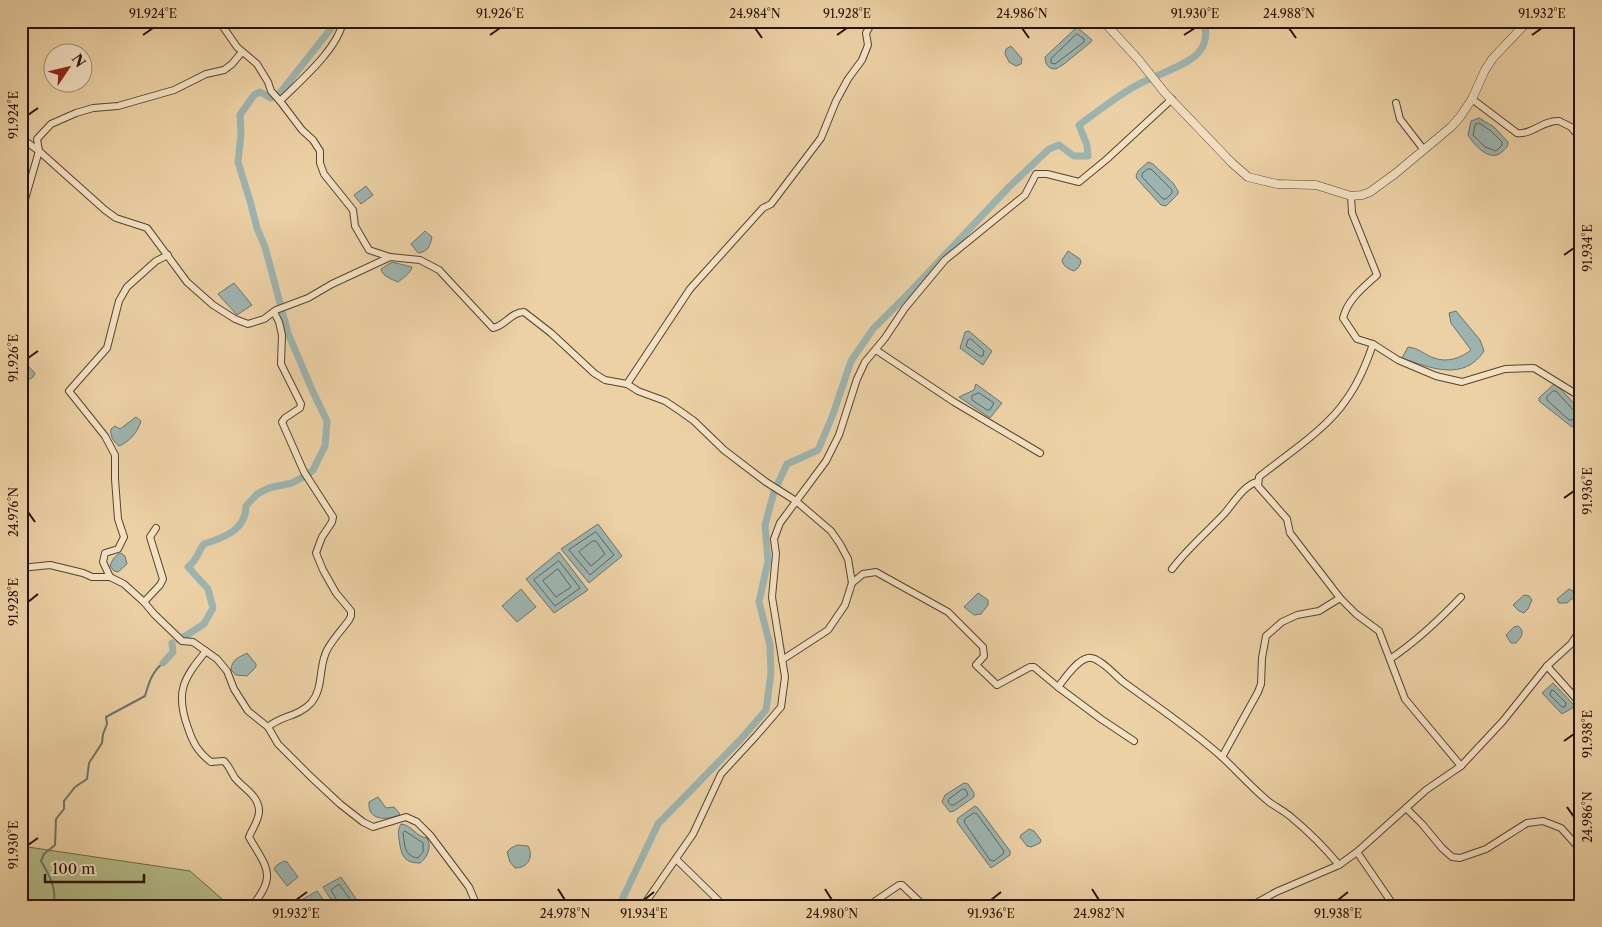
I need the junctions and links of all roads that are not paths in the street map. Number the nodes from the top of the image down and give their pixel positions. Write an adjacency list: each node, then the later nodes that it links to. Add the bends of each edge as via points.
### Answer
1 (219, 21): 6 (street)
2 (343, 21): 9 (street, via 341,30 321,60)
3 (873, 21): 22 (street, via 866,33 868,45 862,60 844,86 820,138 771,204 762,208 690,289)
4 (1103, 21): 7 (street)
5 (1528, 21): 8 (street, via 1493,58)
6 (242, 52): 9 (street, via 257,64); 14 (street, via 224,70 206,74 174,90 118,106 93,108 51,124 37,139)
7 (1172, 99): 15 (street, via 1248,178 1277,184 1316,185); 21 (street, via 1079,182 1036,174 1025,195 945,260 905,308)
8 (1472, 99): 12 (street, via 1518,133 1559,121); 13 (street, via 1460,117)
9 (280, 101): 18 (street, via 320,151 324,174 353,210 356,226 368,250)
10 (1396, 103): 13 (street, via 1402,124)
11 (21, 138): 14 (street)
12 (1581, 139)
13 (1424, 150): 15 (street, via 1370,192)
14 (39, 152): 16 (street); 17 (street, via 116,218 146,228)
15 (1351, 196): 20 (street, via 1352,212 1376,276 1355,294 1343,318 1357,339)
16 (21, 213)
17 (168, 255): 19 (street, via 187,282 235,319 248,324); 30 (street, via 156,261 127,287 119,301 107,348 69,391 105,436 115,455 118,519 124,537 118,549 106,553 103,562)
18 (390, 257): 19 (street); 22 (street, via 420,260 439,270 494,328 518,312 524,312 594,373 605,380)
19 (274, 312): 42 (street, via 282,335 281,364 301,404 282,422 304,472 333,518 316,553 352,616 325,654 316,697 296,714 276,720)
20 (1373, 344): 23 (street, via 1398,360 1436,376 1462,382 1505,369 1534,368); 25 (street, via 1347,400)
21 (876, 350): 24 (street, via 954,402); 26 (street, via 856,379 839,435 826,461)
22 (627, 384): 26 (street, via 680,411 724,450)
23 (1581, 397)
24 (1040, 453)
25 (1257, 482): 29 (street, via 1243,492); 33 (street, via 1261,491 1287,519 1290,533 1302,550)
26 (796, 501): 31 (street, via 825,525 840,544 848,560); 38 (street, via 780,523 774,539 776,554 772,597)
27 (156, 528): 34 (street, via 150,536 163,578)
28 (21, 568): 30 (street, via 50,565 92,577)
29 (1172, 569)
30 (110, 577): 34 (street, via 124,584)
31 (852, 582): 38 (street, via 845,606 828,630); 40 (street, via 863,574 876,572 948,612 983,647 984,656 976,665 997,685 1030,666)
32 (1461, 597): 37 (street, via 1438,622)
33 (1340, 598): 37 (street, via 1379,631); 44 (street, via 1319,611 1282,622 1266,636 1261,684)
34 (144, 602): 36 (street, via 182,641 193,642)
35 (1581, 629): 39 (street, via 1571,644)
36 (206, 652): 42 (street, via 227,671 248,711); 51 (street, via 184,681 181,704 200,754 211,762 224,761 257,803 259,811 249,837 268,874 265,888)
37 (1390, 659): 45 (street, via 1405,699)
38 (782, 660): 49 (street, via 785,678 781,707 721,774 693,834)
39 (1547, 666): 41 (street); 45 (street, via 1503,721)
40 (1058, 686): 43 (street); 44 (street, via 1070,671 1088,658 1096,659)
41 (1581, 704)
42 (268, 727): 52 (street, via 278,744 363,822 373,827 406,817 417,822 469,887)
43 (1134, 741)
44 (1222, 757): 50 (street, via 1243,779 1291,817)
45 (1461, 766): 46 (street)
46 (1406, 808): 47 (street, via 1452,857 1460,858 1486,848 1527,823 1543,820 1561,828); 48 (street)
47 (1581, 850)
48 (1357, 852): 50 (street); 58 (street)
49 (676, 859): 53 (street); 54 (street)
50 (1339, 865): 57 (street)
51 (252, 906)
52 (477, 906)
53 (643, 906)
54 (724, 906)
55 (868, 906): 56 (street, via 899,884)
56 (924, 906)
57 (1251, 906)
58 (1394, 906)

